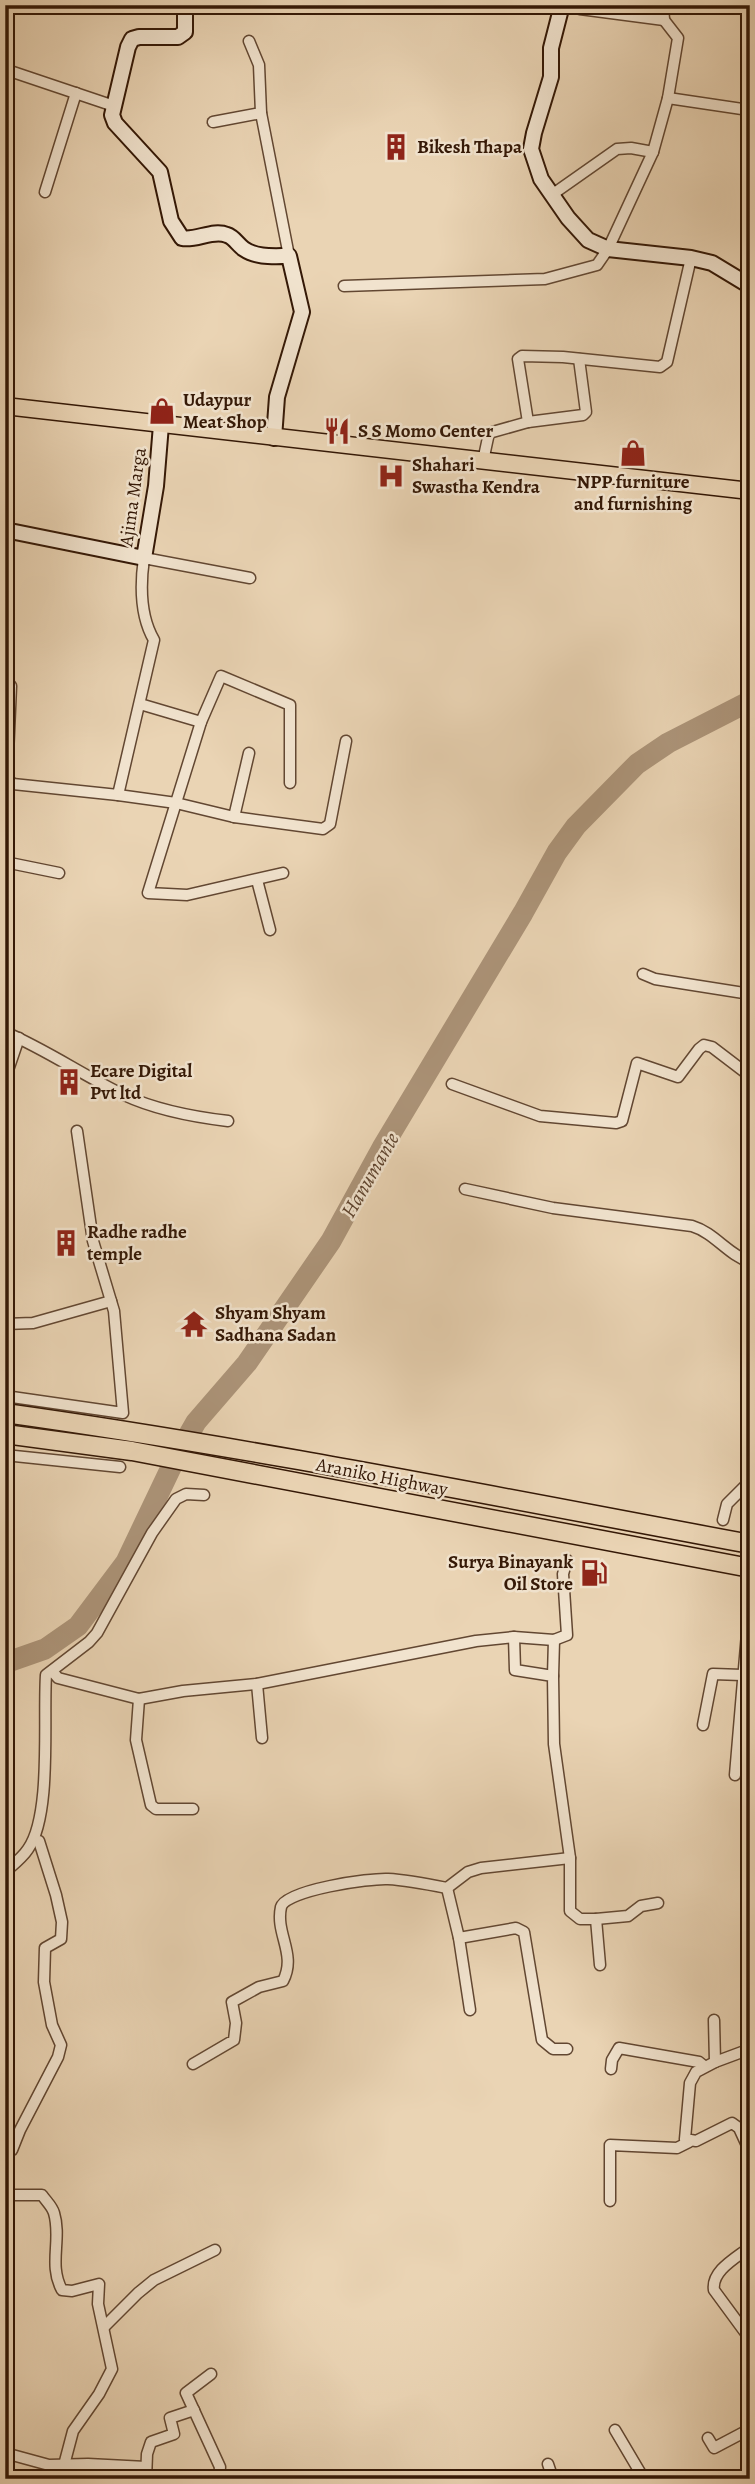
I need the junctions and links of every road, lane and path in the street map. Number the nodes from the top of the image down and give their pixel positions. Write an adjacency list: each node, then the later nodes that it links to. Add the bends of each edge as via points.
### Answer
1 (185, 5): 11 (main road, via 184,32 178,37 132,39)
2 (562, 5): 16 (main road, via 551,48 551,76 531,149 541,178)
3 (571, 5): 5 (street)
4 (663, 5): 5 (street)
5 (664, 20): 9 (street, via 678,38)
6 (249, 41): 12 (street, via 259,65)
7 (7, 70): 8 (street)
8 (76, 93): 11 (street); 15 (street)
9 (668, 98): 10 (street, via 742,109); 14 (street)
10 (750, 103)
11 (114, 106): 18 (main road, via 115,123 160,172 171,221 182,238 219,233 245,251)
12 (261, 113): 13 (street); 18 (street)
13 (213, 122)
14 (653, 152): 16 (street, via 617,149); 17 (street)
15 (45, 192)
16 (553, 194): 17 (main road, via 588,240)
17 (608, 249): 19 (main road); 20 (street, via 597,265 545,279)
18 (289, 256): 26 (main road, via 302,312 276,397)
19 (691, 258): 21 (main road, via 712,263); 22 (street, via 667,362 660,367)
20 (344, 286)
21 (750, 286)
22 (579, 359): 24 (street, via 586,412); 24 (street, via 534,355 518,359)
23 (5, 406): 25 (main road)
24 (528, 422): 27 (street, via 489,433)
25 (162, 425): 26 (main road); 30 (main road, Ajima Marga)
26 (274, 438): 27 (main road)
27 (483, 461): 28 (main road)
28 (750, 491)
29 (5, 530): 30 (main road, Ajima Marga)
30 (144, 558): 31 (street); 33 (street, via 141,580 146,626 154,640)
31 (250, 578)
32 (5, 679): 38 (street, via 11,686 7,778 13,785)
33 (140, 704): 34 (street); 38 (street)
34 (201, 722): 37 (street, via 220,676 290,705); 39 (street)
35 (346, 741): 40 (street, via 330,824 323,829)
36 (248, 753): 40 (street)
37 (290, 783)
38 (118, 794): 39 (street)
39 (176, 803): 40 (street); 44 (street, via 148,892 187,895)
40 (234, 817)
41 (5, 862): 42 (street)
42 (59, 873)
43 (283, 873): 44 (street)
44 (257, 880): 45 (street)
45 (270, 930)
46 (643, 974): 47 (street)
47 (750, 995)
48 (5, 1032): 49 (street)
49 (19, 1038): 50 (street); 54 (street, via 127,1096 201,1118)
50 (8, 1058): 52 (street)
51 (750, 1076): 53 (street, via 704,1045 678,1077 637,1063 622,1121 616,1123 540,1115)
52 (5, 1079)
53 (452, 1084)
54 (228, 1121)
55 (77, 1131): 58 (street, via 93,1241)
56 (465, 1189): 57 (street, via 553,1208 692,1226)
57 (750, 1262)
58 (111, 1301): 59 (street, via 33,1323); 60 (street, via 123,1413)
59 (5, 1324)
60 (5, 1396)
61 (5, 1413): 68 (highway, Araniko Highway)
62 (5, 1434): 70 (highway, Araniko Highway, via 132,1451)
63 (5, 1455): 64 (street)
64 (120, 1467)
65 (750, 1481): 67 (street, via 727,1504)
66 (204, 1495): 75 (street, via 186,1494 176,1499 97,1633)
67 (723, 1520)
68 (750, 1544)
69 (567, 1560): 73 (street, via 563,1574 567,1635)
70 (750, 1568)
71 (750, 1598): 74 (street)
72 (514, 1637): 73 (street); 77 (street, via 515,1670); 78 (street, via 421,1650)
73 (554, 1640): 77 (street)
74 (746, 1664): 76 (street)
75 (52, 1671): 79 (street, via 58,1678); 86 (street, via 46,1675 39,1822 28,1849)
76 (742, 1675): 80 (street, via 713,1674); 82 (street)
77 (553, 1676): 85 (street, via 554,1744)
78 (257, 1684): 79 (street); 81 (street)
79 (139, 1699): 83 (street, via 136,1740 151,1805)
80 (703, 1725)
81 (262, 1738)
82 (735, 1775)
83 (193, 1810)
84 (40, 1841): 101 (street, via 62,1922 61,1939 45,1948 44,1982 61,2045)
85 (570, 1858): 87 (street, via 481,1868); 89 (street, via 570,1911 580,1919)
86 (5, 1872)
87 (447, 1888): 90 (street); 97 (street, via 378,1879 327,1886 287,1899 280,1919 289,1962 283,1981 259,1987 232,2002 234,2040)
88 (658, 1902): 89 (street, via 641,1906 628,1916)
89 (596, 1919): 91 (street)
90 (459, 1938): 92 (street); 94 (street, via 516,1928 524,1932 542,2040 554,2049)
91 (600, 1965)
92 (470, 2010)
93 (714, 2020): 96 (street)
94 (567, 2049)
95 (750, 2049): 96 (street)
96 (715, 2062): 98 (street)
97 (193, 2064)
98 (705, 2066): 99 (street, via 619,2048); 100 (street, via 690,2083 685,2139)
99 (611, 2069)
100 (689, 2142): 102 (street, via 732,2123); 104 (street, via 677,2148 610,2145)
101 (12, 2150)
102 (750, 2152)
103 (5, 2194): 107 (street, via 42,2195 54,2210 56,2280 62,2290 72,2291 99,2284)
104 (610, 2201)
105 (750, 2247): 108 (street, via 716,2274 713,2285)
106 (215, 2249): 107 (street, via 154,2280)
107 (104, 2326): 116 (street, via 112,2369 73,2431)
108 (750, 2339)
109 (211, 2374): 110 (street, via 186,2393)
110 (194, 2410): 117 (street, via 170,2418 174,2434 151,2442); 119 (street, via 220,2467)
111 (750, 2429): 113 (street, via 714,2448)
112 (615, 2430): 121 (street)
113 (708, 2438)
114 (5, 2453): 116 (street)
115 (548, 2464): 120 (street)
116 (64, 2465): 117 (street)
117 (146, 2467): 118 (street)
118 (146, 2479)
119 (219, 2479)
120 (553, 2479)
121 (644, 2479)

